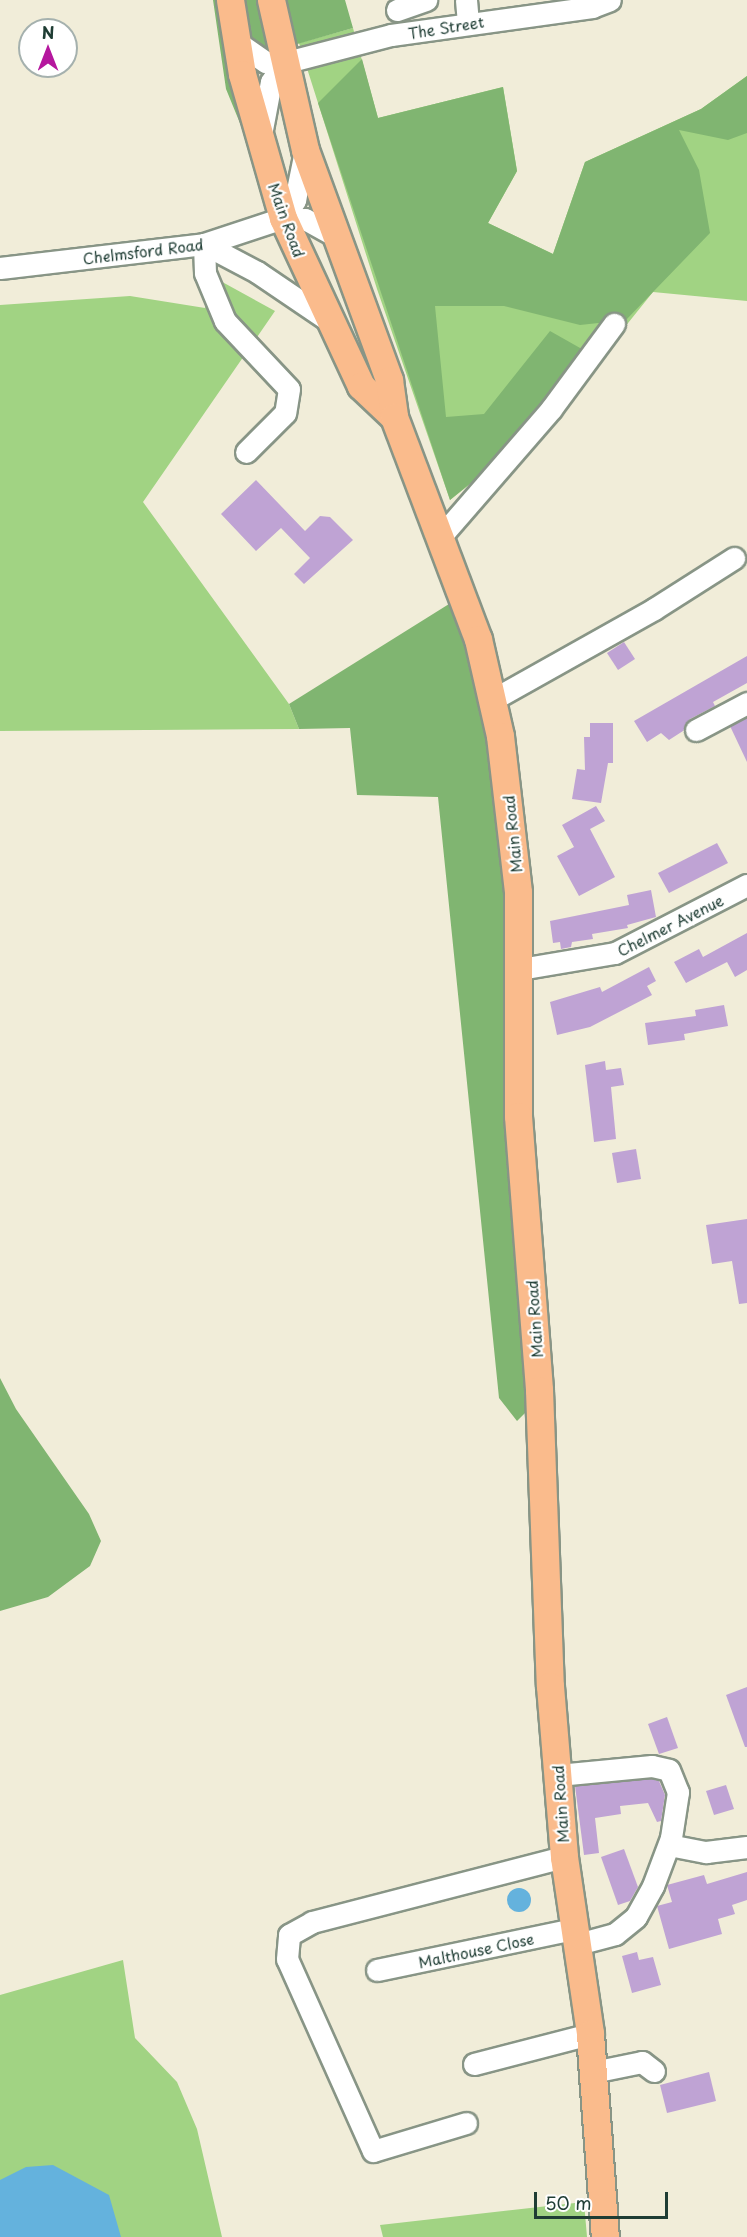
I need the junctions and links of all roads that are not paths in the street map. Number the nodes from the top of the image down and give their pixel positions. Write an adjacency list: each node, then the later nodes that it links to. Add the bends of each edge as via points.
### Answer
1 (230, 0): 8 (main road, Main Road)
2 (271, 0): 9 (main road, Main Road)
3 (426, 0): 6 (street)
4 (466, 0): 7 (street)
5 (610, 0): 7 (street, The Street, via 591,7)
6 (397, 10)
7 (468, 24): 9 (street, The Street, via 391,35)
8 (237, 42): 9 (street, via 266,62); 10 (main road, Main Road)
9 (283, 63): 10 (street, via 271,82); 11 (main road, Main Road)
10 (260, 140): 12 (main road, Main Road)
11 (305, 150): 12 (street, via 295,200); 13 (main road, Main Road)
12 (283, 218): 13 (street, Chelmsford Road, via 305,219); 14 (street, Chelmsford Road); 16 (main road, Main Road)
13 (336, 236): 18 (main road, Main Road, via 389,380)
14 (204, 244): 15 (street, Chelmsford Road); 16 (street, via 257,272); 19 (street, via 205,273 225,321 289,389 285,413)
15 (0, 268)
16 (328, 320): 18 (main road, Main Road, via 361,386)
17 (614, 324): 20 (street, via 551,410)
18 (394, 417): 20 (main road, Main Road)
19 (246, 452)
20 (442, 536): 22 (main road, Main Road, via 478,639)
21 (734, 558): 22 (street, via 654,609)
22 (492, 700): 26 (main road, Main Road, via 513,840)
23 (747, 703): 24 (street)
24 (696, 730)
25 (747, 885): 26 (street, Chelmer Avenue, via 615,953)
26 (520, 969): 27 (main road, Main Road, via 518,1116 539,1390 550,1686)
27 (558, 1775): 28 (street, Malthouse Close, via 640,1765 669,1770 678,1792); 30 (main road, Main Road)
28 (669, 1845): 29 (street, via 706,1852); 31 (street, Malthouse Close, via 636,1917 615,1934)
29 (747, 1847)
30 (564, 1857): 31 (main road, Main Road); 37 (street, via 312,1922 289,1935 287,1959 373,2151)
31 (576, 1937): 32 (street, Malthouse Close); 33 (main road, Main Road)
32 (377, 1970)
33 (590, 2034): 34 (street); 35 (main road, Main Road)
34 (474, 2064)
35 (593, 2072): 36 (street, via 642,2062); 38 (main road, Main Road)
36 (654, 2072)
37 (466, 2123)
38 (605, 2237)

